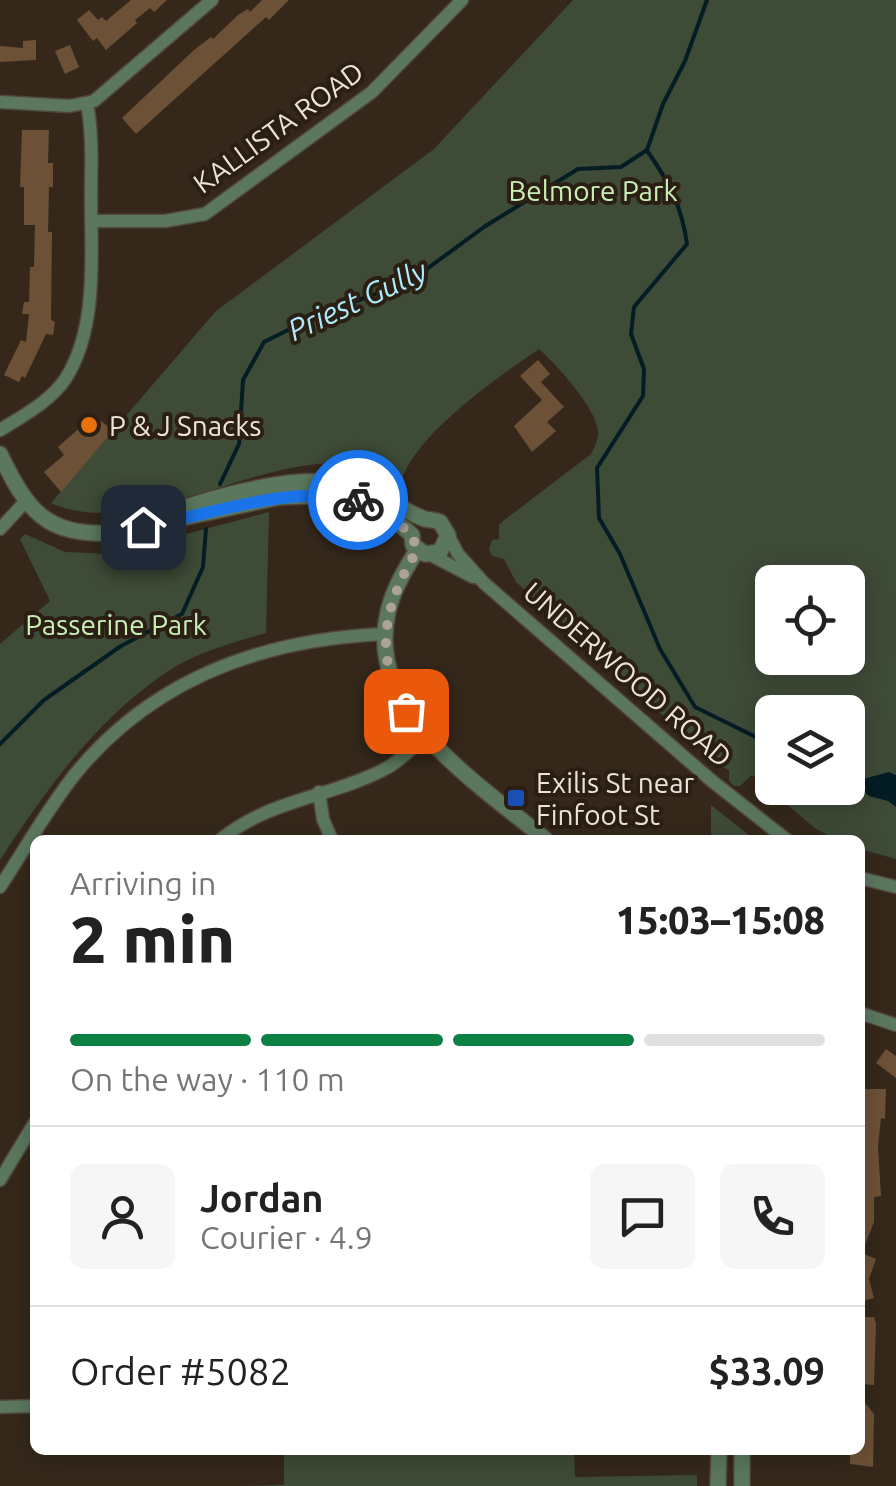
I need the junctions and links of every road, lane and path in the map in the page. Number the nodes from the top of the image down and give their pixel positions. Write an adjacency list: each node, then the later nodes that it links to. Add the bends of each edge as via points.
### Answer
1 (212, 0): 4 (street)
2 (462, 0): 5 (street, KALLISTA ROAD, via 372,92 204,214)
3 (0, 102): 4 (street)
4 (88, 104): 5 (street)
5 (91, 221): 6 (street, via 88,303 76,359 54,392)
6 (0, 430)
7 (0, 454): 8 (street, UNDERWOOD ROAD)
8 (25, 502): 10 (street); 11 (street, UNDERWOOD ROAD, via 62,528)
9 (426, 519): 11 (street, UNDERWOOD ROAD, via 364,488 306,480); 12 (street, UNDERWOOD ROAD, via 440,522); 13 (street, via 415,526)
10 (0, 528)
11 (112, 533): 13 (street, UNDERWOOD ROAD, via 308,494 364,502 385,512)
12 (448, 535): 13 (street, via 444,547); 14 (street, UNDERWOOD ROAD)
13 (420, 547): 14 (street, UNDERWOOD ROAD); 15 (street, via 394,592)
14 (484, 583): 22 (street, UNDERWOOD ROAD)
15 (386, 634): 16 (street, via 398,698); 18 (street, via 291,643 187,682 145,708 77,772)
16 (425, 736): 17 (street, via 388,768); 21 (street)
17 (319, 792): 19 (street, via 270,809); 20 (street)
18 (35, 835)
19 (226, 835)
20 (330, 835)
21 (540, 835)
22 (781, 835)
23 (30, 842): 25 (street)
24 (865, 879): 26 (street)
25 (0, 887)
26 (896, 888)
27 (865, 1015): 28 (street)
28 (896, 1025)
29 (30, 1130): 30 (street)
30 (0, 1180)
31 (30, 1406): 32 (street)
32 (0, 1407)
33 (719, 1455): 35 (street)
34 (742, 1455): 36 (street)
35 (718, 1486)
36 (742, 1486)

